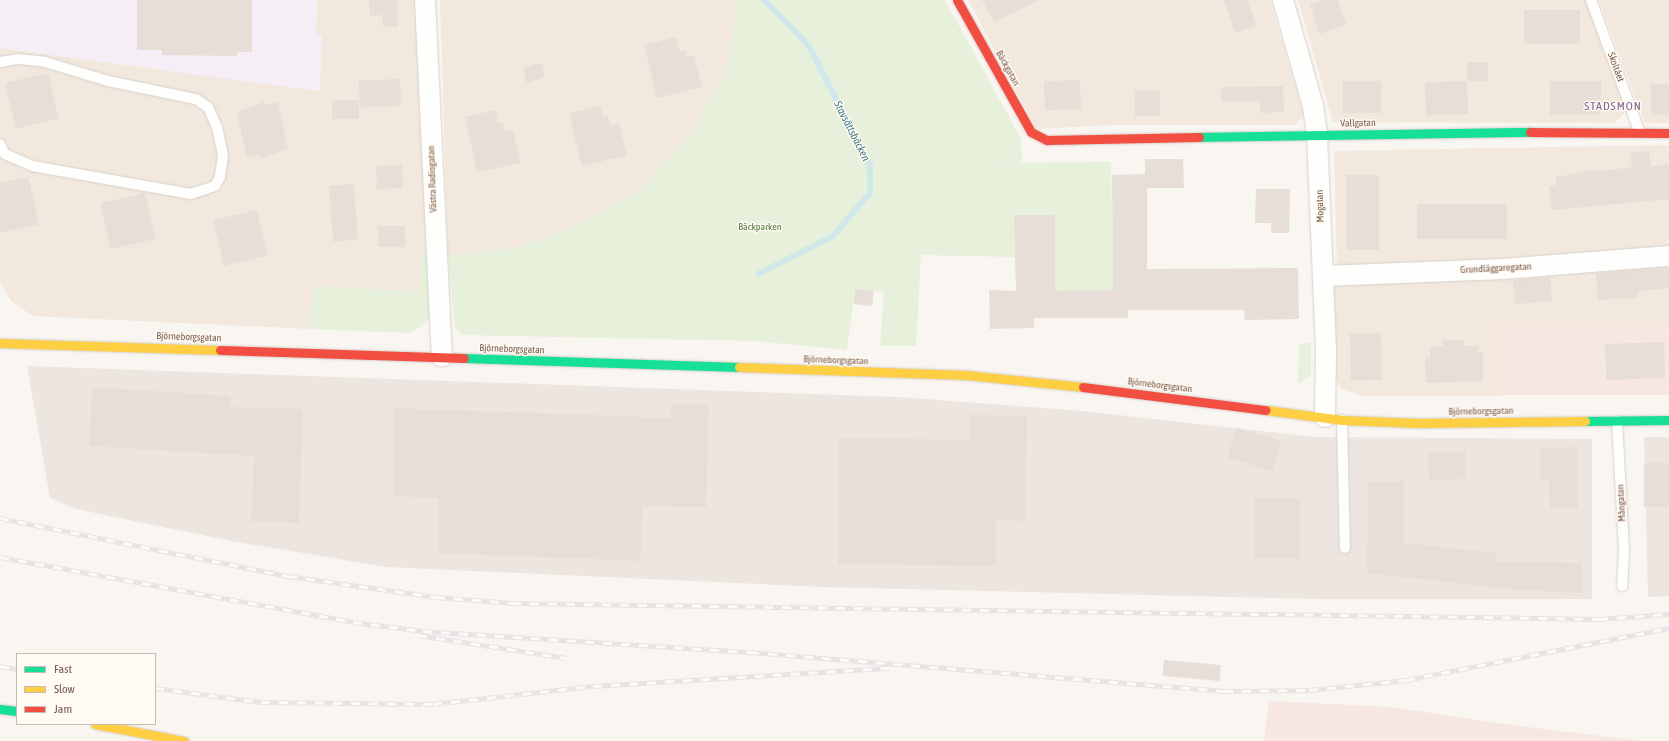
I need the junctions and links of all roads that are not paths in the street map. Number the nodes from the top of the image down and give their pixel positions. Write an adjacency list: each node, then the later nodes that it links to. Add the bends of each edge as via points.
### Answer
1 (425, 0): 14 (street, Västra Radiogatan)
2 (957, 0): 9 (main road, Bäckgatan, via 1031,132)
3 (1283, 0): 8 (street, Mogatan, via 1313,106)
4 (1591, 0): 6 (lane, Skoltået)
5 (1, 64): 10 (lane, via 18,59 45,62 108,81 196,99 208,107 217,127 223,155 220,177 215,186 191,194 33,166 5,154)
6 (1640, 133): 7 (main road, Vallgatan); 8 (main road, Vallgatan)
7 (1669, 133)
8 (1317, 135): 9 (main road, Vallgatan); 12 (street, Mogatan)
9 (1046, 140)
10 (0, 144)
11 (1669, 256): 12 (street, Grundläggaregatan, via 1503,269)
12 (1322, 276): 15 (street, Mogatan)
13 (0, 343): 14 (main road, Björneborgsgatan)
14 (442, 357): 15 (main road, Björneborgsgatan, via 967,375 1155,395)
15 (1334, 419): 17 (main road, Björneborgsgatan, via 1419,423); 18 (lane)
16 (1669, 420): 17 (main road, Björneborgsgatan)
17 (1618, 421): 19 (lane, Mångatan, via 1624,550)
18 (1345, 548)
19 (1622, 586)
20 (0, 709): 21 (main road)
21 (16, 711)
22 (100, 725): 23 (main road)
23 (184, 741)

